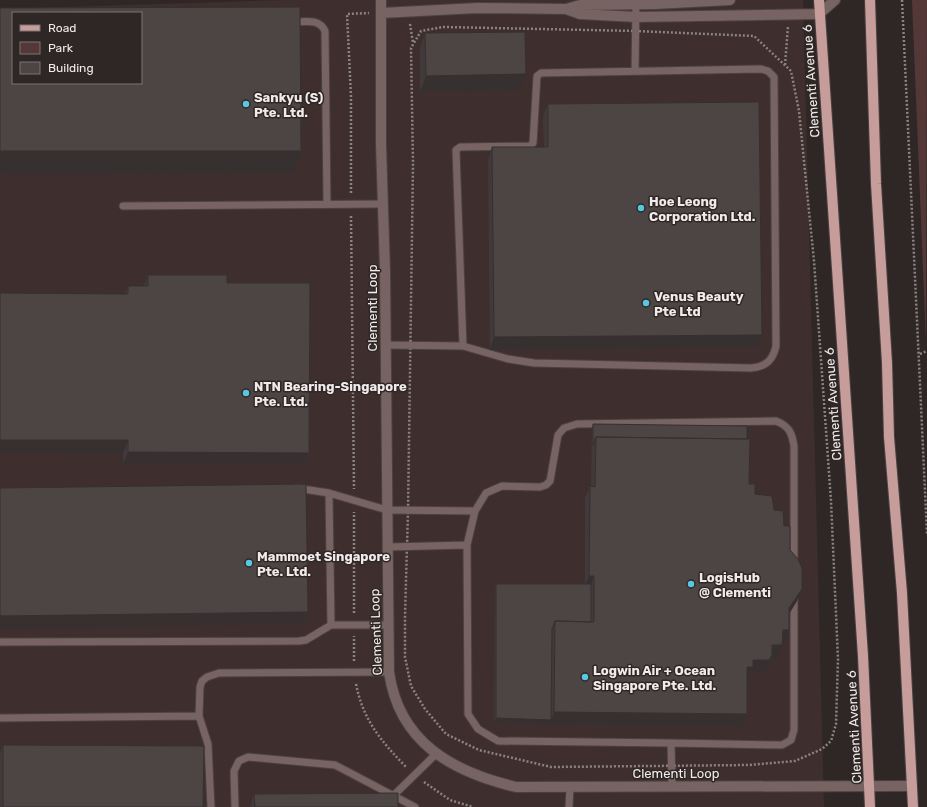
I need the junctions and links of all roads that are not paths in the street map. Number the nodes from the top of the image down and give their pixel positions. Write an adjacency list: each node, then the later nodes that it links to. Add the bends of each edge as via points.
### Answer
1 (381, 0): 9 (street, Clementi Loop)
2 (730, 0): 7 (street)
3 (819, 0): 10 (main road, Clementi Avenue 6)
4 (835, 0): 10 (street)
5 (870, 0): 39 (main road, via 889,437 902,593)
6 (610, 2): 7 (street); 8 (street); 11 (lane)
7 (636, 4): 12 (lane)
8 (580, 6): 9 (street, via 566,9 477,8); 11 (street)
9 (381, 13): 16 (street, Clementi Loop)
10 (819, 14): 12 (street); 38 (main road, Clementi Avenue 6, via 863,656)
11 (609, 15): 12 (street)
12 (636, 17): 14 (lane)
13 (285, 22): 15 (lane, via 317,22 325,31)
14 (635, 71): 19 (lane, via 541,73 537,76 533,143 530,146 460,147 456,150); 19 (lane, via 761,69 774,77 776,346 773,358 765,364 751,368 544,364 508,359)
15 (327, 204): 16 (lane); 17 (lane)
16 (383, 204): 18 (street, Clementi Loop)
17 (123, 206)
18 (385, 345): 19 (lane); 22 (street, Clementi Loop)
19 (463, 346)
20 (290, 488): 21 (lane)
21 (329, 493): 22 (lane); 28 (lane)
22 (387, 510): 23 (lane); 25 (street, Clementi Loop)
23 (475, 511): 24 (lane); 26 (lane, via 486,493 502,486 546,485 550,481 558,435 564,428 577,424 776,421 792,433 794,446)
24 (467, 546): 25 (lane); 34 (lane, via 468,714 478,729 498,741)
25 (388, 547): 29 (street, Clementi Loop)
26 (794, 572)
27 (794, 588): 34 (lane, via 794,730 791,740 782,745)
28 (331, 625): 29 (lane); 30 (lane, via 306,640 299,641)
29 (389, 625): 31 (street, Clementi Loop)
30 (0, 642)
31 (390, 672): 32 (lane, via 219,673 202,681); 35 (street, Clementi Loop, via 392,690 399,709 411,729)
32 (199, 716): 33 (lane); 41 (lane, via 208,744)
33 (0, 718)
34 (671, 744): 37 (lane)
35 (436, 754): 36 (street, Clementi Loop, via 486,780 516,786); 40 (lane)
36 (570, 786): 37 (street, Clementi Loop); 44 (lane)
37 (672, 786): 38 (street, Clementi Loop)
38 (869, 786): 39 (street, Clementi Loop); 45 (main road, Clementi Avenue 6)
39 (912, 786): 46 (main road)
40 (393, 796): 42 (lane, via 335,765 248,757 239,761 234,771); 43 (lane)
41 (211, 807)
42 (234, 807)
43 (415, 807)
44 (569, 807)
45 (870, 807)
46 (913, 807)

